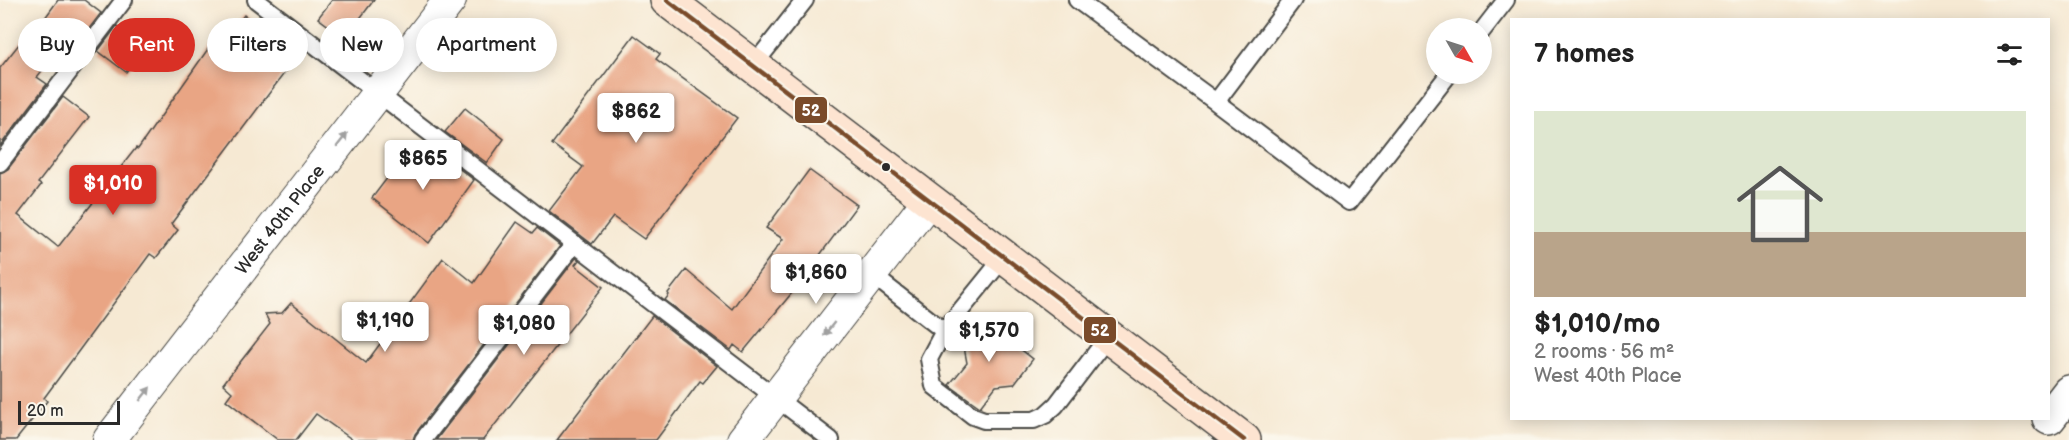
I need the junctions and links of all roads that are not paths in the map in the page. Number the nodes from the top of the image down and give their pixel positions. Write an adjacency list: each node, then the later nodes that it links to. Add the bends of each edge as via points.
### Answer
1 (124, 0): 14 (lane)
2 (256, 0): 12 (lane)
3 (450, 0): 12 (street, West 40th Place)
4 (667, 0): 10 (main road)
5 (805, 0): 10 (lane)
6 (1077, 0): 13 (lane)
7 (1293, 0): 13 (lane)
8 (1506, 0): 9 (lane)
9 (1492, 18)
10 (753, 66): 15 (main road)
11 (1441, 84): 13 (lane, via 1350,202)
12 (378, 93): 16 (lane); 25 (street, West 40th Place, one-way to 12)
13 (1216, 102)
14 (0, 163)
15 (929, 200): 17 (main road); 18 (street)
16 (574, 244): 22 (lane); 26 (lane)
17 (1004, 257): 19 (lane); 20 (main road)
18 (871, 274): 19 (lane); 22 (street, one-way to 22)
19 (944, 330): 20 (lane, via 929,359 934,386 984,420 1034,420 1045,415)
20 (1108, 337): 29 (main road)
21 (2069, 392): 23 (street)
22 (776, 398): 27 (street); 28 (lane)
23 (2050, 417)
24 (2047, 420): 30 (street)
25 (109, 440)
26 (423, 440)
27 (743, 440)
28 (831, 440)
29 (1244, 440)
30 (2032, 440)

